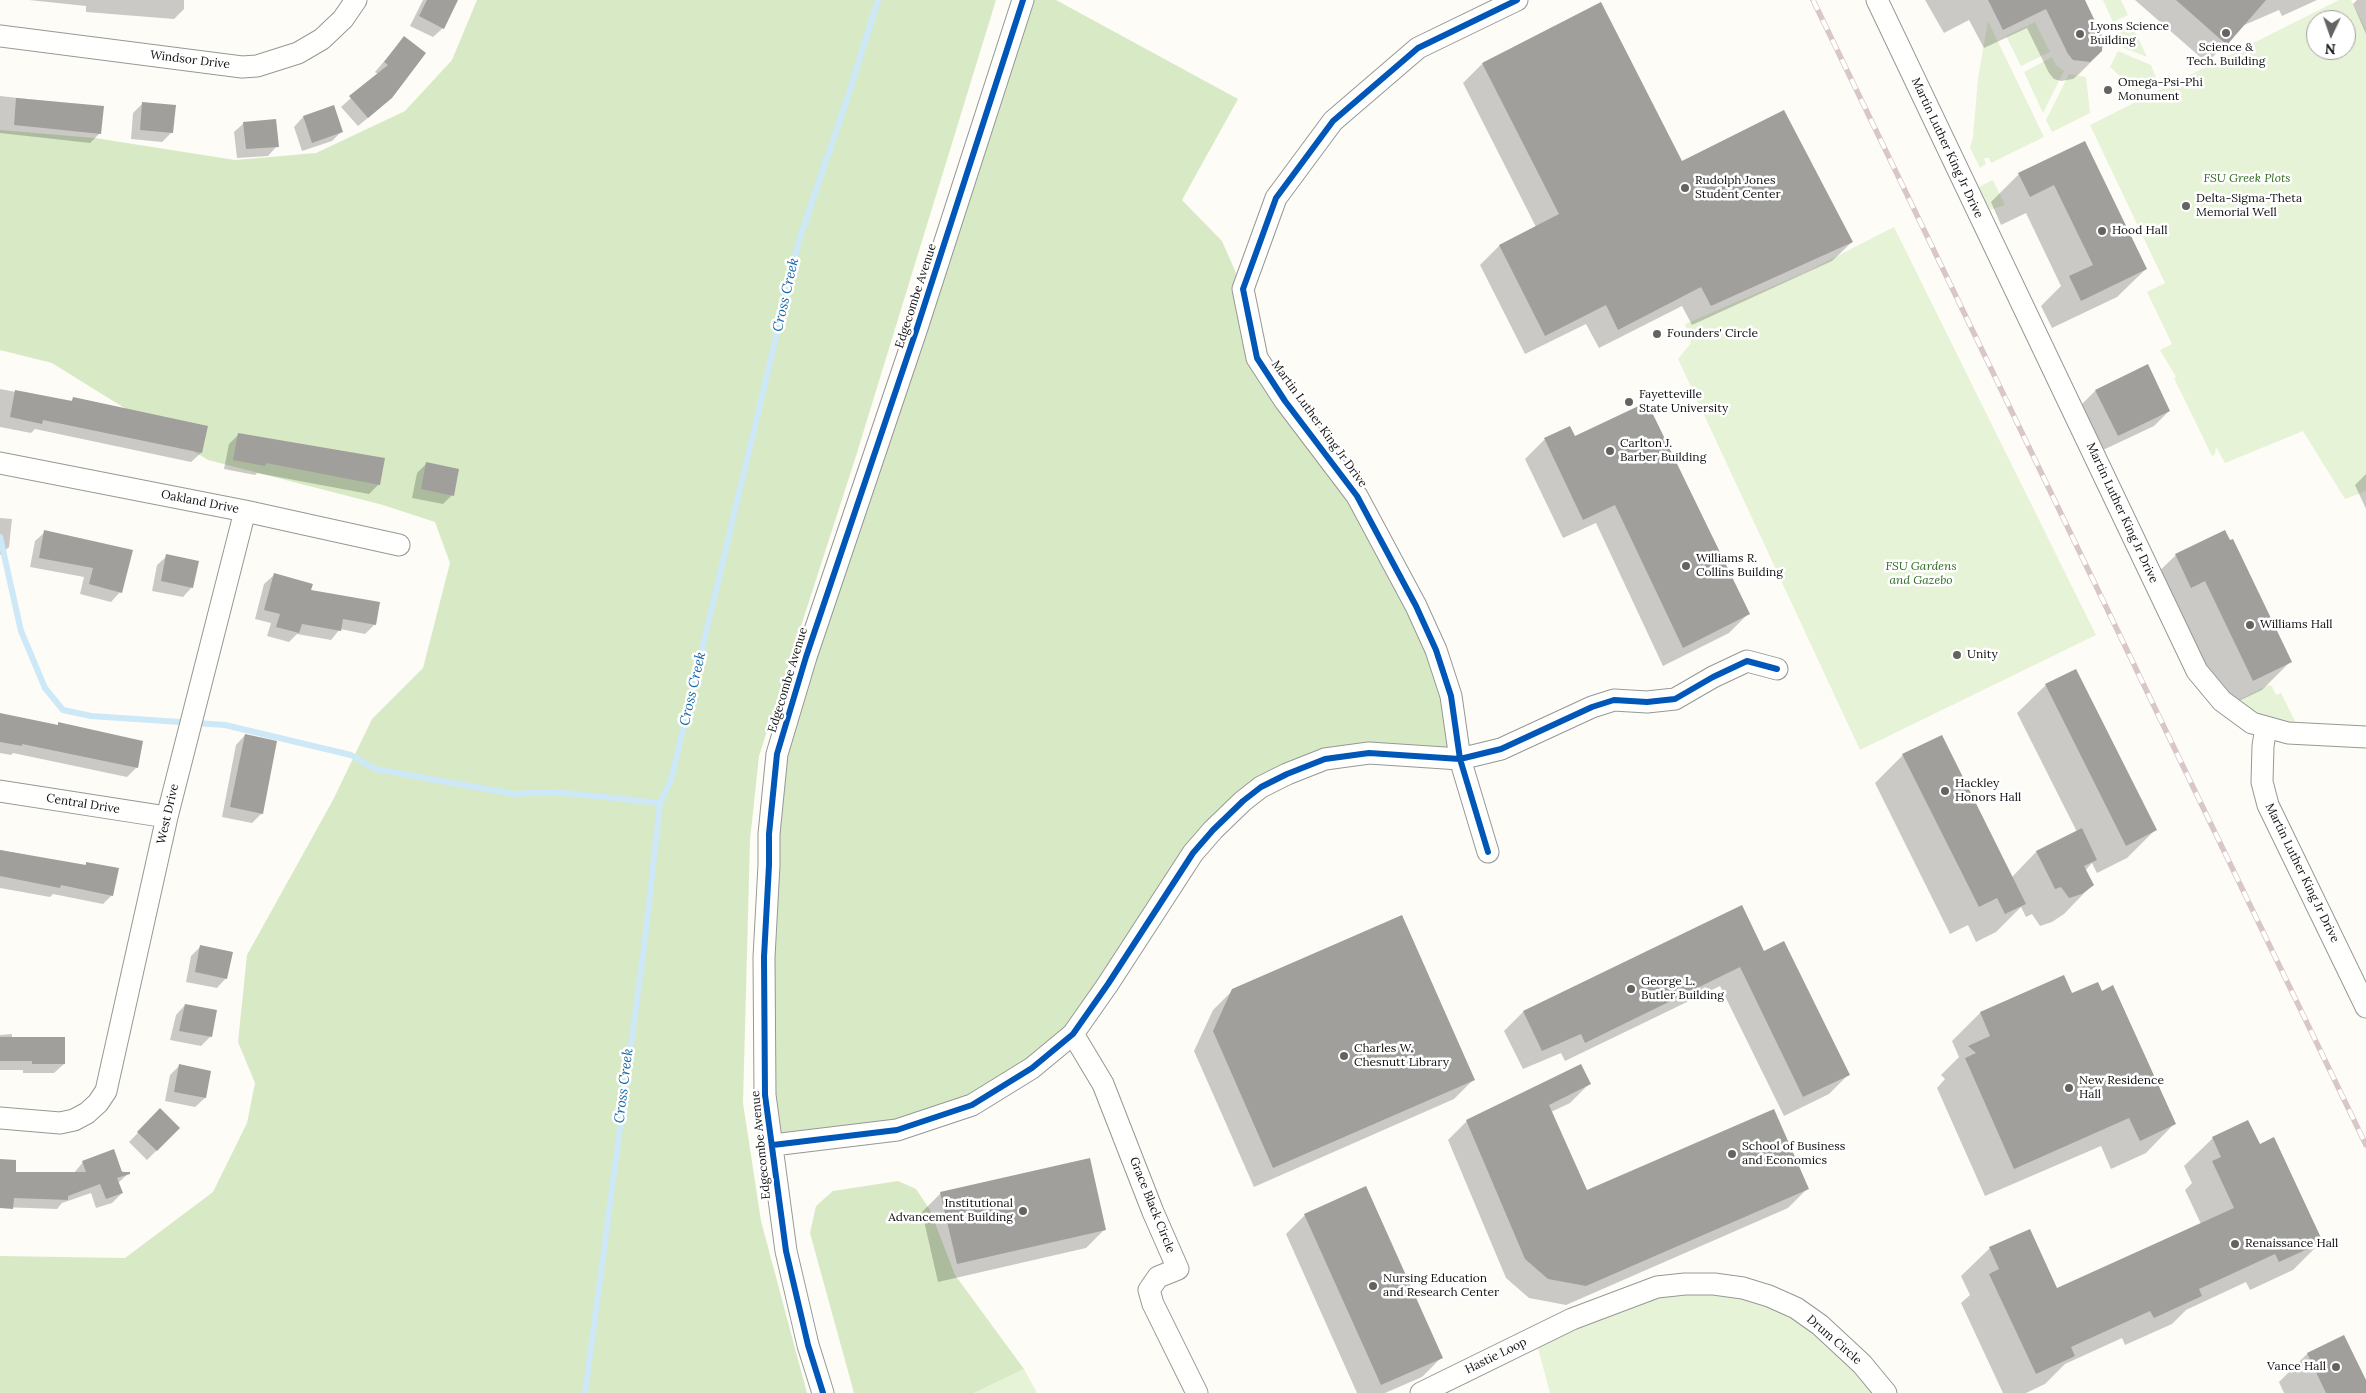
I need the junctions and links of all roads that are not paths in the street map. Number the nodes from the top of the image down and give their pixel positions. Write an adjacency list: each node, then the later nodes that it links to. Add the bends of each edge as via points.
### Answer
1 (356, 0): 5 (street, Windsor Drive, via 344,19 322,39 298,53 257,66 242,67)
2 (1023, 0): 19 (street, Edgecombe Avenue, via 776,754 764,957 765,1095)
3 (1517, 0): 12 (street, Martin Luther King Jr Drive, via 1418,48 1333,121 1276,198 1243,289 1256,358 1357,496 1416,606 1436,650 1451,696)
4 (1877, 0): 10 (street, Martin Luther King Jr Drive, via 2198,671 2222,701 2252,723)
5 (0, 36)
6 (0, 464): 7 (street, Oakland Drive)
7 (245, 511): 8 (street, Oakland Drive); 14 (street, West Drive)
8 (399, 544)
9 (1777, 668): 12 (street, via 1747,661 1675,699 1647,702 1614,700 1592,706 1501,749)
10 (2266, 728): 11 (street, via 2288,733); 16 (street, Martin Luther King Jr Drive, via 2264,794)
11 (2366, 737)
12 (1460, 759): 15 (street, Martin Luther King Jr Drive); 17 (street, via 1369,753 1325,759 1261,787 1236,806 1193,853)
13 (0, 791): 14 (street, Central Drive)
14 (167, 817): 18 (street, West Drive, via 106,1091 98,1104 74,1120)
15 (1488, 852)
16 (2366, 1007)
17 (1072, 1034): 19 (street, via 1032,1068 994,1093 946,1115 897,1130); 22 (street, Grace Black Circle, via 1103,1084 1178,1269 1158,1277 1149,1290)
18 (0, 1118)
19 (773, 1146): 21 (street, Edgecombe Avenue, via 774,1177 786,1250)
20 (1572, 1319): 23 (street, Hastie Loop); 24 (street, Drum Circle, via 1657,1287 1714,1284 1743,1288 1796,1308 1820,1325 1862,1364)
21 (823, 1393)
22 (1197, 1393)
23 (1421, 1393)
24 (1886, 1393)

